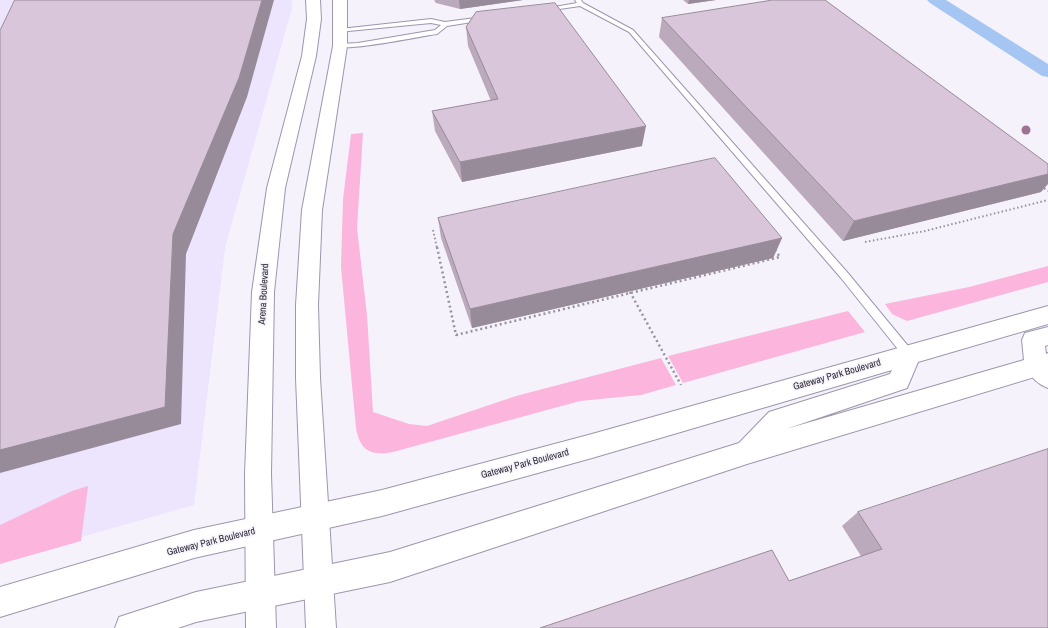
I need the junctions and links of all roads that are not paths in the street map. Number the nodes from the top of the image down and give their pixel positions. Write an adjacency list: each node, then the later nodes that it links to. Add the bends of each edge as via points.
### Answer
1 (313, 0): 6 (street, Arena Boulevard)
2 (340, 0): 8 (street)
3 (579, 2): 4 (lane); 11 (lane, via 631,31 844,275)
4 (536, 11)
5 (491, 17): 7 (lane)
6 (314, 19): 8 (street, via 327,31 331,41); 15 (street, Arena Boulevard, via 309,56 276,188 269,235 263,292)
7 (446, 24): 8 (lane, via 431,21); 8 (lane, via 437,32 358,45)
8 (340, 38): 14 (street, via 318,168 309,254 308,378)
9 (1048, 315): 11 (street, Gateway Park Boulevard)
10 (1048, 336): 12 (street, via 1033,340)
11 (909, 355): 13 (street, via 899,381 778,420); 14 (street, Gateway Park Boulevard, via 584,448 382,503)
12 (1044, 369): 13 (street)
13 (747, 452): 16 (street, via 390,567)
14 (316, 518): 15 (street, Gateway Park Boulevard); 16 (street)
15 (259, 530): 17 (street, Arena Boulevard); 18 (street, Gateway Park Boulevard, via 194,544)
16 (319, 582): 17 (street); 21 (street)
17 (261, 594): 19 (street, via 196,607); 20 (street, Arena Boulevard)
18 (0, 602)
19 (130, 628)
20 (261, 628)
21 (321, 628)

